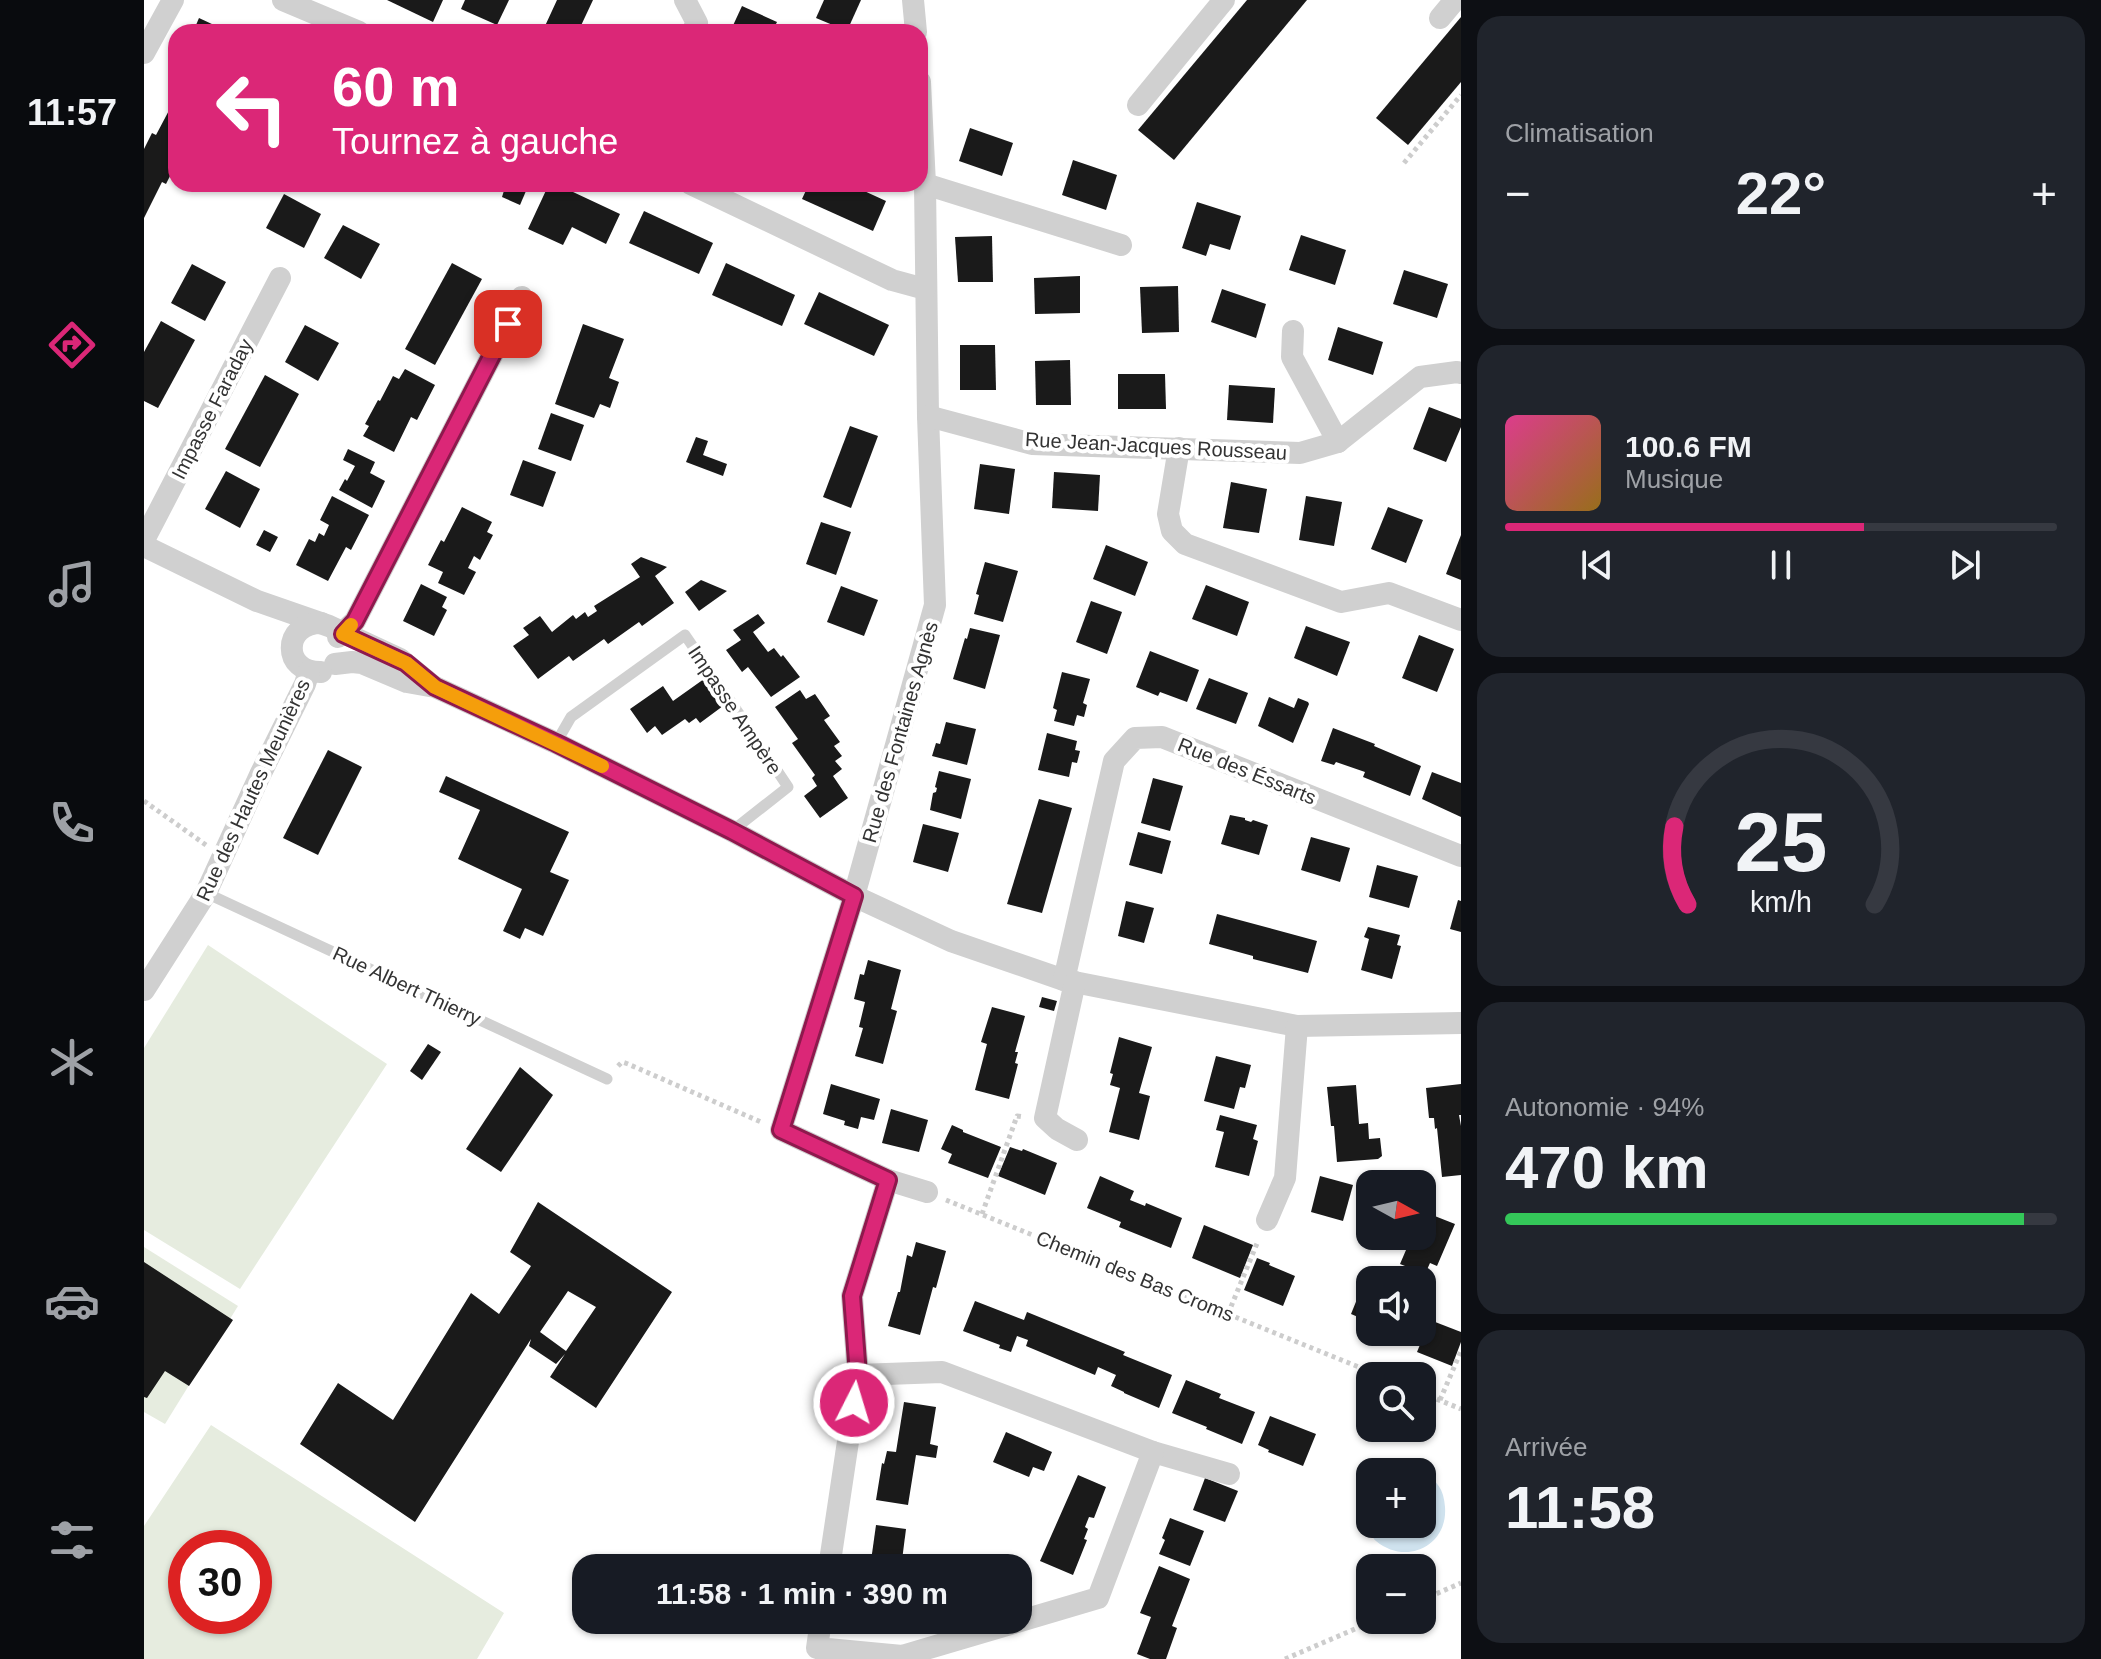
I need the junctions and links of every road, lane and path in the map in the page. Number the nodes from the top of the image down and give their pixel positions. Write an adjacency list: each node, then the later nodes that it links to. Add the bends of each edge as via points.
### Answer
1 (173, 0): 11 (street)
2 (283, 0): 8 (street)
3 (685, 0): 9 (street)
4 (913, 0): 10 (street)
5 (1224, 0): 13 (street)
6 (1455, 0): 7 (street)
7 (1440, 18)
8 (340, 24)
9 (696, 24)
10 (915, 24)
11 (144, 53)
12 (1461, 95): 14 (path)
13 (1138, 105)
14 (1404, 163)
15 (928, 185): 18 (street)
16 (708, 192): 20 (street, via 892,280)
17 (925, 192): 20 (street, Rue des Fontaines Agnès)
18 (1121, 245)
19 (280, 278): 27 (street, Impasse Faraday)
20 (925, 289): 24 (street, Rue des Fontaines Agnès)
21 (522, 297): 31 (street, via 355,621)
22 (1293, 331): 25 (street, via 1292,357)
23 (1460, 368): 25 (street, Rue Jean-Jacques Rousseau, via 1420,377)
24 (928, 416): 26 (street, Rue Jean-Jacques Rousseau, via 1032,444); 43 (street, Rue des Fontaines Agnès, via 935,605)
25 (1338, 442): 26 (street, Rue Jean-Jacques Rousseau, via 1300,453)
26 (1179, 448): 30 (street, via 1168,514 1172,531 1185,544 1341,602 1389,593)
27 (144, 540)
28 (144, 546): 29 (street)
29 (257, 601): 31 (street); 32 (street, via 283,627)
30 (1461, 620)
31 (333, 631): 32 (street, Rue des Hautes Meunières, via 304,626 291,647); 33 (street, via 341,648); 34 (street, via 406,663)
32 (301, 663): 33 (street, via 320,672); 40 (street, Rue des Hautes Meunières, via 305,684)
33 (335, 664): 34 (street, via 362,663)
34 (435, 687): 36 (street)
35 (755, 737): 36 (lane, Impasse Ampère, via 685,635 571,717)
36 (556, 743): 39 (street)
37 (778, 772): 39 (lane, Impasse Ampère, via 788,787)
38 (144, 801): 40 (path)
39 (732, 831): 43 (street)
40 (223, 856): 42 (street, Rue des Hautes Meunières)
41 (1461, 856): 44 (street, Rue des Éssarts, via 1162,737 1135,738 1114,761)
42 (206, 893): 45 (street, Rue des Hautes Meunières); 48 (lane, Rue Albert Thierry)
43 (854, 896): 44 (street, via 951,941); 50 (street, Rue des Fontaines Agnès)
44 (1070, 981): 47 (street); 49 (street, Rue des Éssarts)
45 (144, 990)
46 (1461, 1023): 47 (street)
47 (1297, 1026): 55 (street, via 1285,1178)
48 (607, 1079): 50 (path, via 622,1062)
49 (1045, 1118): 51 (street); 54 (path, via 1017,1116)
50 (781, 1130): 52 (street)
51 (1077, 1140)
52 (888, 1180): 53 (street); 59 (street, via 852,1296)
53 (927, 1192): 54 (path, Chemin des Bas Croms)
54 (982, 1214): 56 (path, Chemin des Bas Croms)
55 (1267, 1220): 56 (path)
56 (1228, 1314): 58 (path, Chemin des Bas Croms)
57 (1461, 1351): 61 (path)
58 (1356, 1366)
59 (858, 1375): 63 (street, via 942,1372); 65 (street)
60 (1436, 1398): 61 (path)
61 (1440, 1400): 62 (path)
62 (1461, 1409)
63 (1153, 1452): 64 (street); 68 (street, via 1098,1598)
64 (1229, 1474)
65 (831, 1554)
66 (1461, 1583): 67 (path)
67 (1436, 1594)
68 (1032, 1618)
69 (1356, 1629): 72 (path)
70 (819, 1634): 71 (street, via 817,1648 902,1656)
71 (976, 1634)
72 (1285, 1659)

